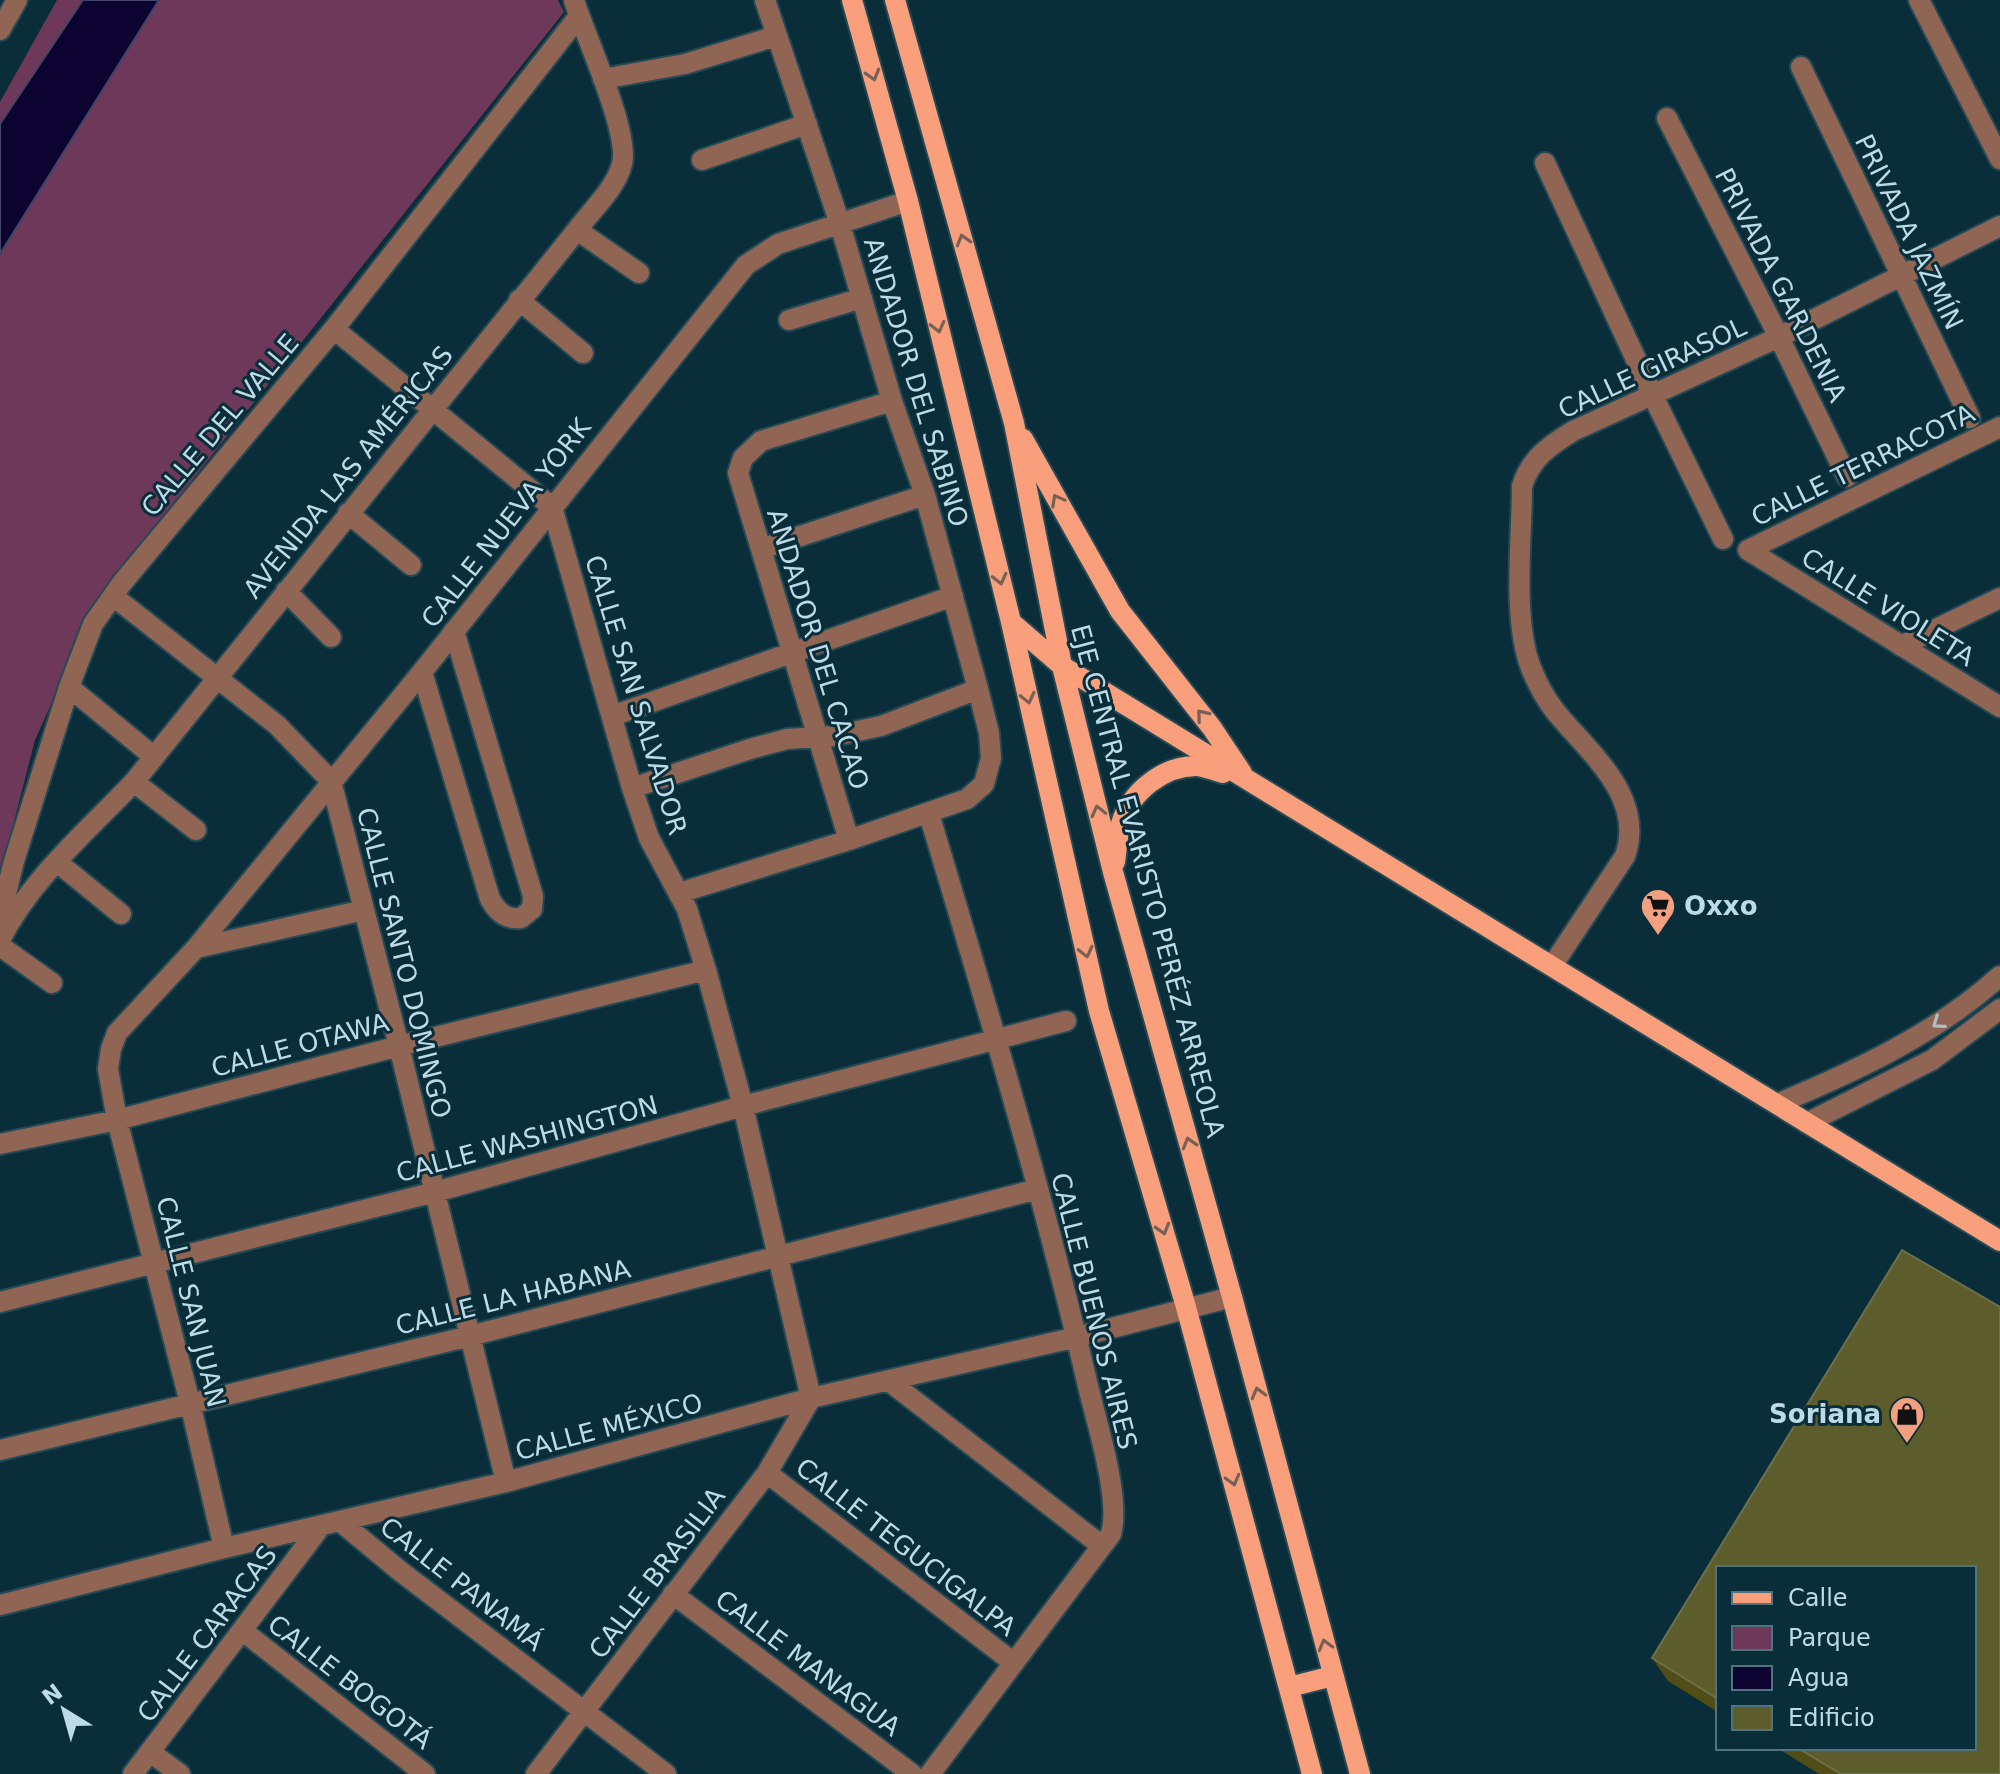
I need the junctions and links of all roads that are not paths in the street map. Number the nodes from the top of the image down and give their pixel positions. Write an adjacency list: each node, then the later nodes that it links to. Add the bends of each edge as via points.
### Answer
1 (17, 0): 7 (street)
2 (765, 0): 8 (street, ANDADOR DEL SABINO)
3 (852, 0): 16 (main road, one-way to 16)
4 (895, 0): 32 (main road, EJE CENTRAL EVARISTO PERÉZ ARREOLA, one-way to 4)
5 (1919, 0): 13 (street)
6 (576, 8): 10 (street, AVENIDA LAS AMÉRICAS); 25 (street, CALLE DEL VALLE)
7 (0, 30)
8 (776, 36): 10 (street, via 685,64); 12 (street, ANDADOR DEL SABINO)
9 (1801, 67): 21 (street, PRIVADA JAZMÍN)
10 (603, 79): 19 (street, AVENIDA LAS AMÉRICAS, via 622,142 622,167)
11 (1667, 118): 26 (street, PRIVADA GARDENIA)
12 (807, 124): 14 (street); 17 (street, ANDADOR DEL SABINO)
13 (2000, 159)
14 (702, 160)
15 (1545, 163): 28 (street)
16 (908, 201): 17 (street, CALLE NUEVA YORK); 46 (main road, one-way to 46)
17 (840, 224): 22 (street, ANDADOR DEL SABINO); 36 (street, CALLE NUEVA YORK, via 778,244 746,265)
18 (2000, 226): 21 (street, CALLE GIRASOL)
19 (577, 230): 20 (street); 23 (street, AVENIDA LAS AMÉRICAS)
20 (639, 273)
21 (1900, 276): 26 (street, CALLE GIRASOL); 31 (street, PRIVADA JAZMÍN)
22 (862, 298): 24 (street); 29 (street, ANDADOR DEL SABINO)
23 (519, 300): 27 (street); 30 (street, AVENIDA LAS AMÉRICAS)
24 (789, 320)
25 (334, 329): 30 (street); 43 (street, CALLE DEL VALLE)
26 (1779, 337): 28 (street, CALLE GIRASOL); 34 (street, PRIVADA GARDENIA)
27 (583, 353)
28 (1653, 396): 38 (street); 75 (street, CALLE GIRASOL, via 1547,447 1528,468 1522,486 1521,618 1530,666 1553,709 1617,786 1629,824 1630,842 1619,866)
29 (892, 401): 35 (street, ANDADOR DEL SABINO); 39 (street, ANDADOR DEL CACAO, via 761,441 743,458 740,489)
30 (432, 409): 36 (street); 37 (street, AVENIDA LAS AMÉRICAS)
31 (1970, 418)
32 (1014, 423): 51 (main road, EJE CENTRAL EVARISTO PERÉZ ARREOLA); 60 (main road, one-way to 32, via 1120,611)
33 (2000, 427): 40 (street, CALLE TERRACOTA)
34 (1847, 477)
35 (925, 495): 39 (street); 44 (street, ANDADOR DEL SABINO)
36 (552, 507): 47 (street, CALLE NUEVA YORK); 57 (street, CALLE SAN SALVADOR)
37 (348, 513): 41 (street); 42 (street, AVENIDA LAS AMÉRICAS)
38 (1723, 539)
39 (761, 549): 50 (street, ANDADOR DEL CACAO)
40 (1748, 550): 49 (street, CALLE VIOLETA)
41 (411, 565)
42 (286, 591): 48 (street); 53 (street, AVENIDA LAS AMÉRICAS)
43 (113, 596): 53 (street, CALLE SANTO DOMINGO); 54 (street, CALLE DEL VALLE, via 93,624)
44 (953, 596): 50 (street); 55 (street, ANDADOR DEL SABINO)
45 (2000, 598): 49 (street)
46 (1011, 622): 51 (main road); 96 (main road, one-way to 96, via 1099,1011)
47 (454, 631): 52 (street, CALLE NUEVA YORK); 52 (street, via 533,896 532,909 521,918 507,917 490,899)
48 (331, 637)
49 (1901, 646): 56 (street, CALLE VIOLETA)
50 (794, 653): 57 (street); 58 (street, ANDADOR DEL CACAO)
51 (1062, 666): 60 (main road); 68 (main road, EJE CENTRAL EVARISTO PERÉZ ARREOLA, one-way to 51)
52 (422, 672): 61 (street, CALLE NUEVA YORK)
53 (217, 676): 59 (street, AVENIDA LAS AMÉRICAS); 61 (street, CALLE SANTO DOMINGO, via 277,725)
54 (69, 687): 59 (street); 72 (street, CALLE DEL VALLE)
55 (978, 689): 58 (street, via 881,726); 64 (street, ANDADOR DEL SABINO, via 991,758 984,784 967,799)
56 (2000, 707)
57 (612, 716): 63 (street, CALLE SAN SALVADOR)
58 (816, 735): 63 (street, via 750,749); 66 (street, ANDADOR DEL CACAO)
59 (153, 756): 62 (street, AVENIDA LAS AMÉRICAS)
60 (1246, 779): 68 (main road, via 1200,766 1159,776 1141,790 1121,822); 75 (main road)
61 (331, 781): 70 (street, CALLE SANTO DOMINGO); 74 (street, CALLE NUEVA YORK)
62 (134, 782): 65 (street); 67 (street, AVENIDA LAS AMÉRICAS)
63 (632, 788): 69 (street, CALLE SAN SALVADOR, via 649,838)
64 (929, 814): 66 (street); 81 (street, CALLE BUENOS AIRES)
65 (196, 830)
66 (849, 840): 69 (street)
67 (57, 862): 71 (street); 73 (street, AVENIDA LAS AMÉRICAS, via 23,902)
68 (1113, 872): 94 (main road, EJE CENTRAL EVARISTO PERÉZ ARREOLA, one-way to 68)
69 (679, 893): 76 (street, CALLE SAN SALVADOR)
70 (364, 910): 74 (street); 82 (street, CALLE SANTO DOMINGO)
71 (121, 914)
72 (0, 918)
73 (0, 943): 78 (street)
74 (196, 948): 83 (street, CALLE NUEVA YORK, via 117,1033)
75 (1552, 966): 84 (main road)
76 (706, 970): 82 (street, CALLE OTAWA); 85 (street, CALLE SAN SALVADOR)
77 (2000, 976): 84 (street, one-way to 84, via 1919,1037)
78 (52, 983)
79 (2000, 1009): 87 (street, via 1932,1060)
80 (1066, 1021): 81 (street, CALLE WASHINGTON)
81 (997, 1039): 85 (street, CALLE WASHINGTON); 89 (street, CALLE BUENOS AIRES)
82 (399, 1046): 86 (street, CALLE OTAWA); 90 (street, CALLE SANTO DOMINGO)
83 (108, 1069): 86 (street, CALLE SAN JUAN)
84 (1777, 1104): 87 (main road)
85 (743, 1106): 90 (street, CALLE WASHINGTON); 92 (street, CALLE SAN SALVADOR)
86 (117, 1120): 88 (street, CALLE OTAWA); 93 (street, CALLE SAN JUAN)
87 (1807, 1123): 91 (main road)
88 (0, 1144)
89 (1038, 1189): 92 (street, CALLE LA HABANA); 98 (street, CALLE BUENOS AIRES)
90 (435, 1192): 93 (street, CALLE WASHINGTON); 97 (street, CALLE SANTO DOMINGO)
91 (2000, 1241)
92 (779, 1255): 97 (street, CALLE LA HABANA); 100 (street, CALLE SAN SALVADOR)
93 (155, 1264): 95 (street, CALLE WASHINGTON); 101 (street, CALLE SAN JUAN)
94 (1232, 1297): 96 (street, CALLE MÉXICO); 112 (main road, EJE CENTRAL EVARISTO PERÉZ ARREOLA, one-way to 94)
95 (0, 1302)
96 (1186, 1307): 98 (street, CALLE MÉXICO); 113 (main road, one-way to 113)
97 (470, 1336): 101 (street, CALLE LA HABANA); 104 (street, CALLE SANTO DOMINGO)
98 (1077, 1337): 99 (street, CALLE MÉXICO); 106 (street, CALLE BUENOS AIRES, via 1113,1505 1114,1524)
99 (889, 1381): 100 (street, CALLE MÉXICO); 106 (street)
100 (811, 1398): 103 (street, CALLE BRASILIA); 104 (street, CALLE MÉXICO)
101 (190, 1403): 102 (street, CALLE LA HABANA); 107 (street, CALLE SAN JUAN)
102 (0, 1450)
103 (767, 1473): 108 (street, CALLE BRASILIA); 111 (street, CALLE TEGUCIGALPA)
104 (506, 1482): 105 (street, CALLE MÉXICO)
105 (331, 1524): 107 (street, CALLE MÉXICO); 110 (street, CALLE CARACAS); 114 (street, CALLE PANAMÁ)
106 (1102, 1546): 111 (street, CALLE BUENOS AIRES)
107 (224, 1548): 109 (street, CALLE MÉXICO)
108 (673, 1594): 114 (street, CALLE BRASILIA); 121 (street, CALLE MANAGUA)
109 (0, 1605)
110 (243, 1631): 115 (street, CALLE CARACAS); 118 (street, CALLE BOGOTÁ)
111 (1014, 1663): 122 (street, CALLE BUENOS AIRES)
112 (1333, 1676): 113 (main road); 124 (main road, EJE CENTRAL EVARISTO PERÉZ ARREOLA)
113 (1289, 1687): 123 (main road)
114 (584, 1711): 119 (street, CALLE BRASILIA); 120 (street, CALLE PANAMÁ)
115 (150, 1752): 116 (street, CALLE CARACAS); 117 (street)
116 (133, 1774)
117 (180, 1774)
118 (425, 1774)
119 (536, 1774)
120 (666, 1774)
121 (912, 1774)
122 (930, 1774)
123 (1312, 1774)
124 (1360, 1774)

